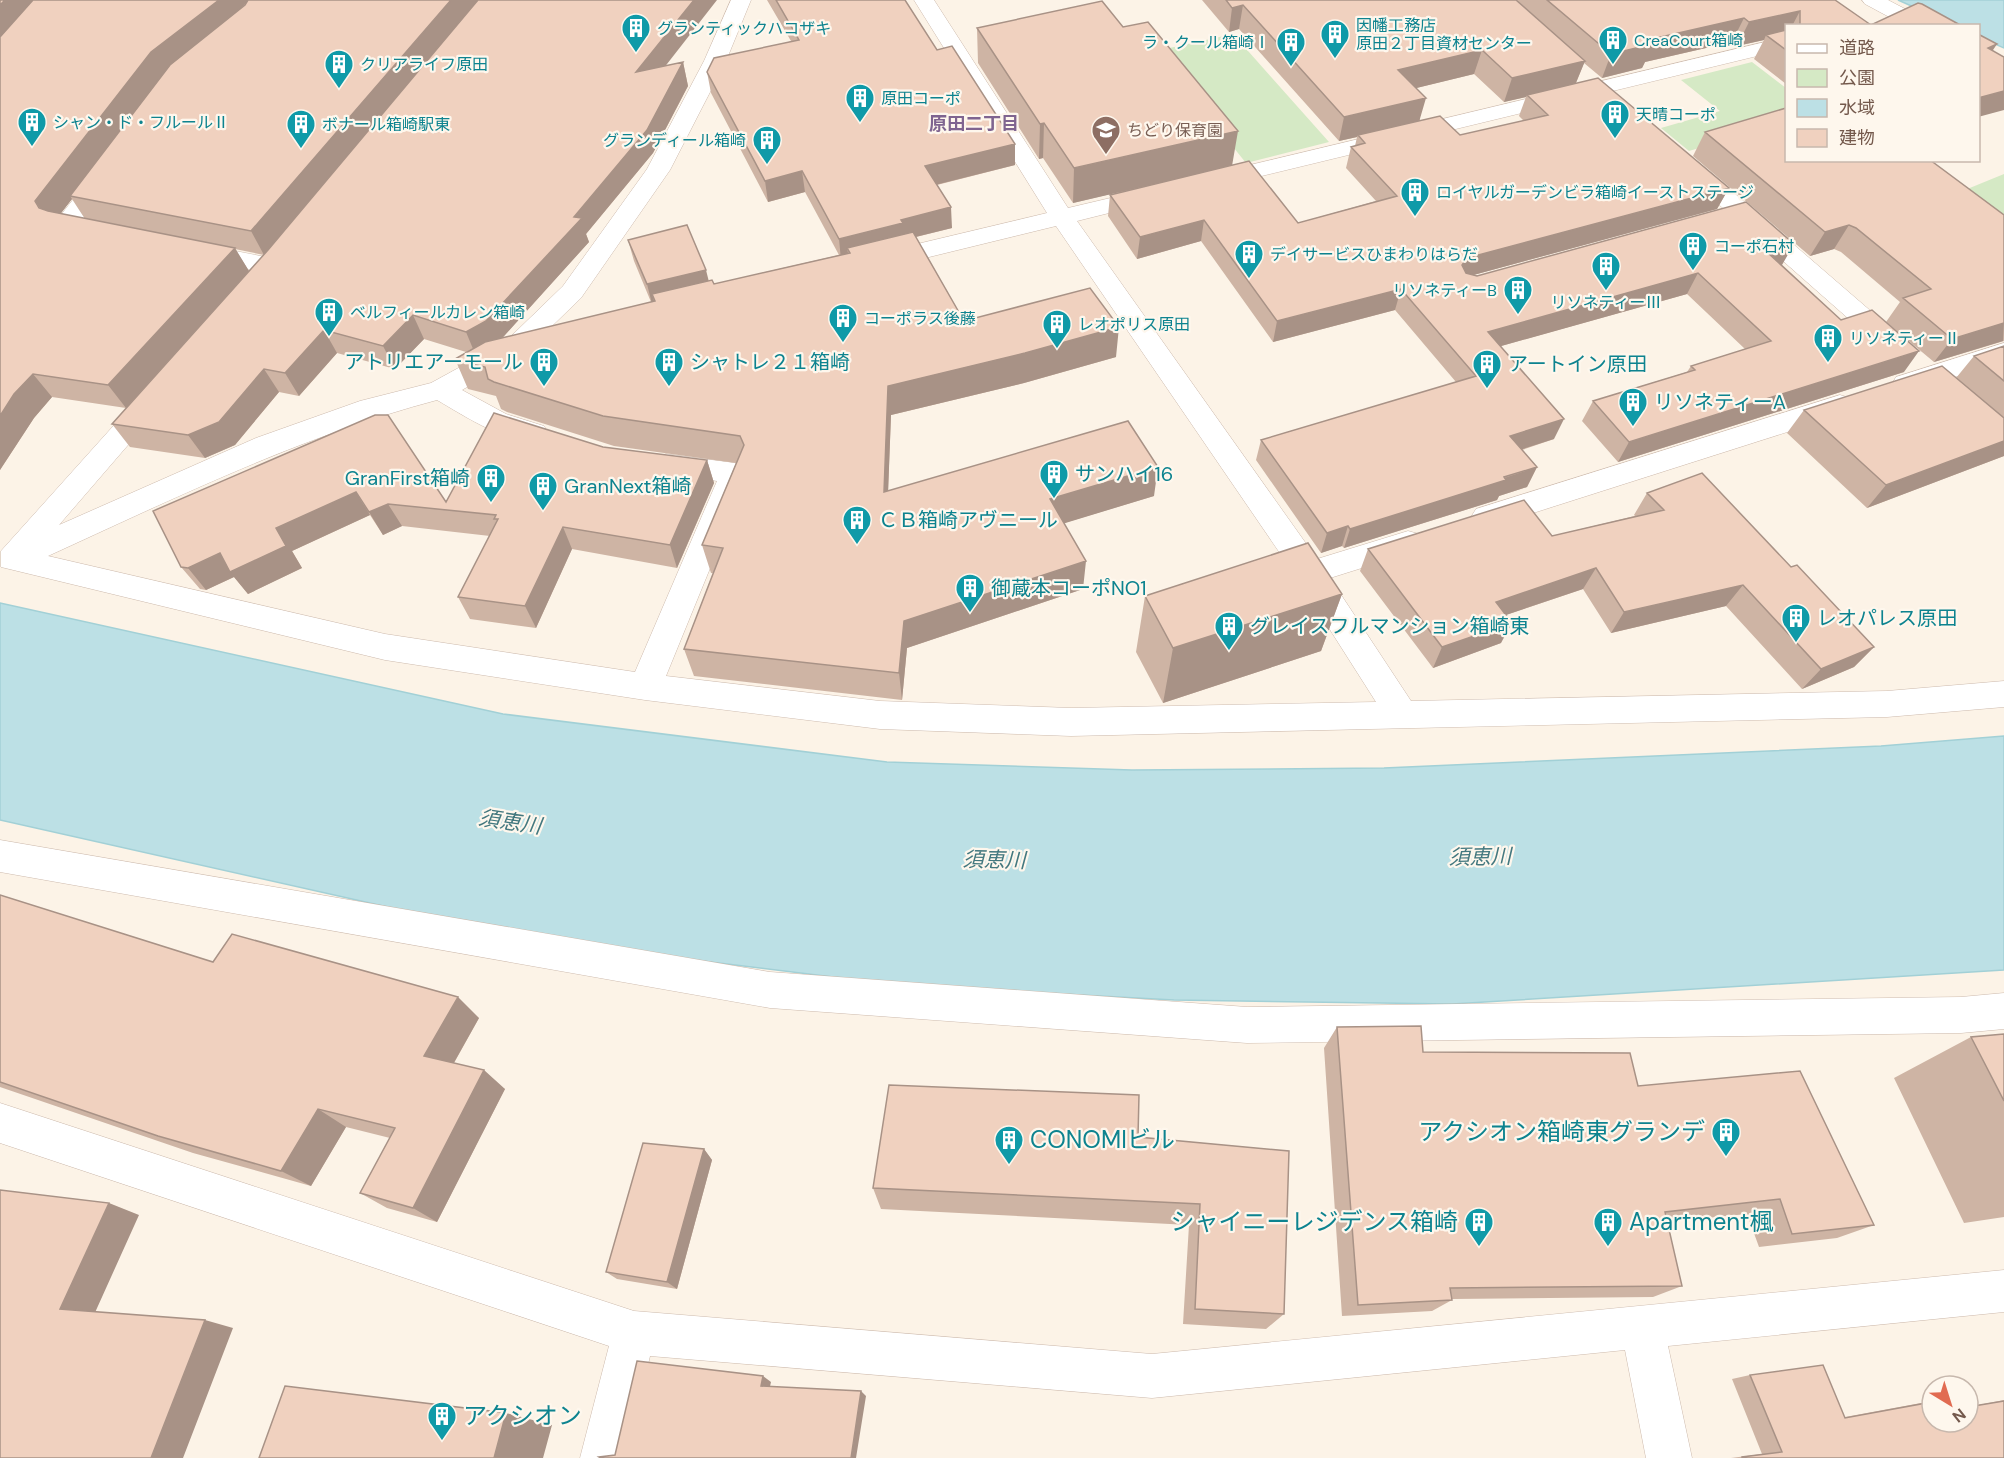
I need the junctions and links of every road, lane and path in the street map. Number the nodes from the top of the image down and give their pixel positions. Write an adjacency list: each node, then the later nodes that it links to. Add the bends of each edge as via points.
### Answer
1 (741, 0): 18 (street, via 715,61 658,170 572,292)
2 (924, 0): 12 (street)
3 (1872, 0): 4 (street)
4 (1901, 15): 5 (street); 6 (street)
5 (1869, 23)
6 (1919, 24)
7 (1785, 43): 9 (street)
8 (1574, 67): 9 (street)
9 (1609, 97): 12 (street)
10 (1670, 150): 21 (street, via 1730,215)
11 (117, 159): 13 (street, via 66,225)
12 (1062, 217): 16 (street); 26 (street)
13 (123, 237)
14 (180, 248): 15 (street)
15 (271, 266)
16 (856, 267)
17 (559, 338): 18 (street)
18 (513, 350): 22 (street)
19 (2004, 352): 21 (street)
20 (169, 382): 25 (street)
21 (1938, 384): 26 (street, via 1874,394)
22 (440, 390): 23 (street, via 496,421); 25 (street, via 370,408 266,445)
23 (559, 441)
24 (635, 460): 27 (street, via 735,473)
25 (6, 558): 27 (street, via 385,647)
26 (1310, 573): 29 (street)
27 (645, 687): 29 (street, via 904,716 1071,722)
28 (2004, 694): 29 (street, via 1887,704)
29 (1402, 715)
30 (0, 856): 31 (street, via 770,990 1247,1025 1961,1015)
31 (2004, 1011)
32 (0, 1124): 35 (street)
33 (2004, 1291): 34 (street)
34 (1642, 1327): 35 (street, via 1152,1376); 37 (street)
35 (634, 1333): 36 (street)
36 (603, 1458)
37 (1669, 1458)

